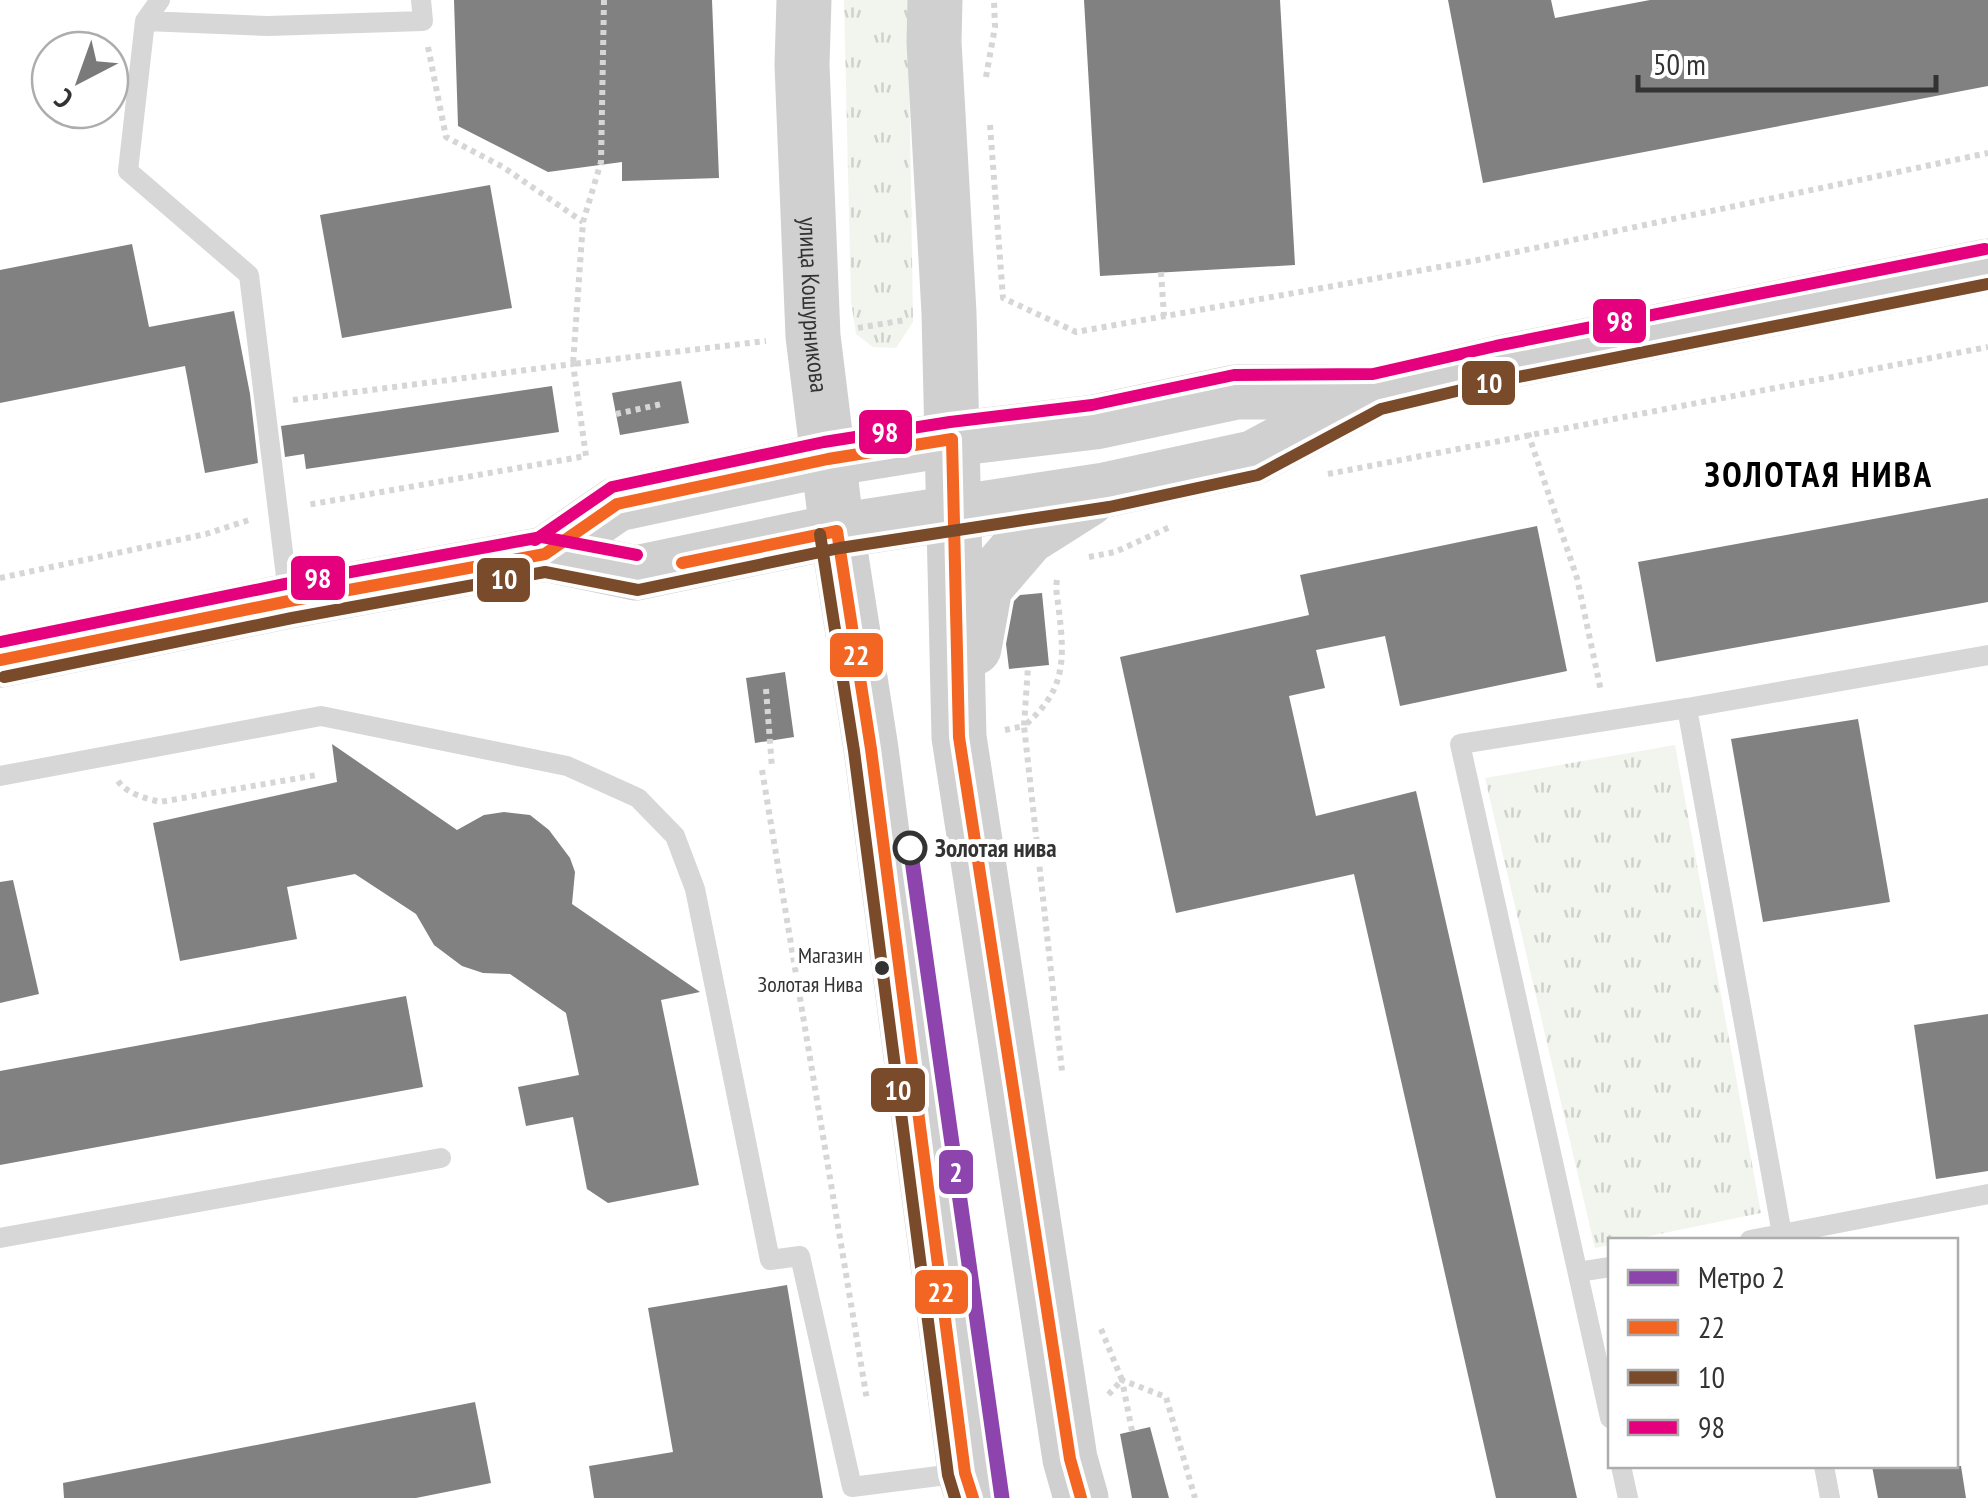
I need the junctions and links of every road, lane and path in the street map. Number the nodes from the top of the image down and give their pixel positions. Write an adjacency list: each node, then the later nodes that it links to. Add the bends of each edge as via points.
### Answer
1 (160, 0): 7 (lane)
2 (604, 0): 11 (path, via 601,162)
3 (804, 0): 23 (main road, улица Кошурникова, via 812,336)
4 (935, 0): 22 (main road)
5 (994, 0): 8 (path)
6 (422, 10): 7 (lane, via 268,26); 11 (path, via 446,137)
7 (145, 21): 26 (lane, via 128,171 249,275)
8 (988, 94)
9 (989, 112): 14 (path, via 1003,298 1076,332)
10 (1988, 153): 14 (path, via 1473,262)
11 (584, 222): 16 (path)
12 (1988, 266): 17 (main road)
13 (1162, 272): 14 (path)
14 (1164, 316)
15 (1988, 346): 21 (path)
16 (574, 364): 18 (path); 26 (path, via 586,456)
17 (1375, 392): 22 (main road, via 1236,392 1094,422); 25 (main road, via 1253,458)
18 (280, 402)
19 (662, 404): 20 (path)
20 (616, 414)
21 (1528, 433): 24 (path); 38 (path, via 1577,578)
22 (952, 439): 23 (main road); 27 (main road)
23 (828, 459): 29 (main road, улица Кошурникова); 30 (main road, via 617,504)
24 (1313, 477)
25 (1104, 490): 27 (main road); 42 (main road, via 1028,537 985,587 974,648)
26 (276, 510): 33 (path, via 206,534); 34 (lane)
27 (954, 511): 29 (main road); 42 (main road, via 954,664)
28 (1185, 521): 31 (path)
29 (837, 532): 30 (main road, via 636,573); 63 (main road, улица Кошурникова)
30 (545, 554): 34 (main road)
31 (1084, 558)
32 (1062, 571): 41 (path, via 1055,582 1063,656 1058,683 1044,709)
33 (0, 578)
34 (289, 601): 36 (main road)
35 (1988, 655): 40 (lane)
36 (0, 660)
37 (1028, 667): 41 (path)
38 (1597, 672)
39 (766, 689): 43 (path)
40 (1686, 708): 52 (lane); 54 (lane, via 1460,744)
41 (1024, 726): 42 (path); 48 (path)
42 (982, 751): 64 (main road, via 1067,1440)
43 (772, 768)
44 (112, 770): 47 (path, via 122,786 160,802)
45 (762, 770): 59 (path)
46 (0, 776): 63 (lane, via 321,716 566,766 638,798 675,836 695,890 770,1260 800,1256 852,1487)
47 (317, 776)
48 (1062, 1074)
49 (442, 1158): 51 (lane)
50 (1988, 1194): 52 (lane)
51 (0, 1238)
52 (1783, 1238)
53 (1608, 1267): 54 (lane)
54 (1578, 1272): 58 (lane)
55 (1096, 1317): 56 (path)
56 (1122, 1380): 57 (path); 60 (path); 65 (path, via 1166,1397)
57 (1102, 1401)
58 (1608, 1409)
59 (869, 1412)
60 (1132, 1431)
61 (1621, 1468): 66 (lane)
62 (1824, 1468): 67 (lane)
63 (969, 1486)
64 (1082, 1498)
65 (1195, 1498)
66 (1628, 1498)
67 (1830, 1498)

